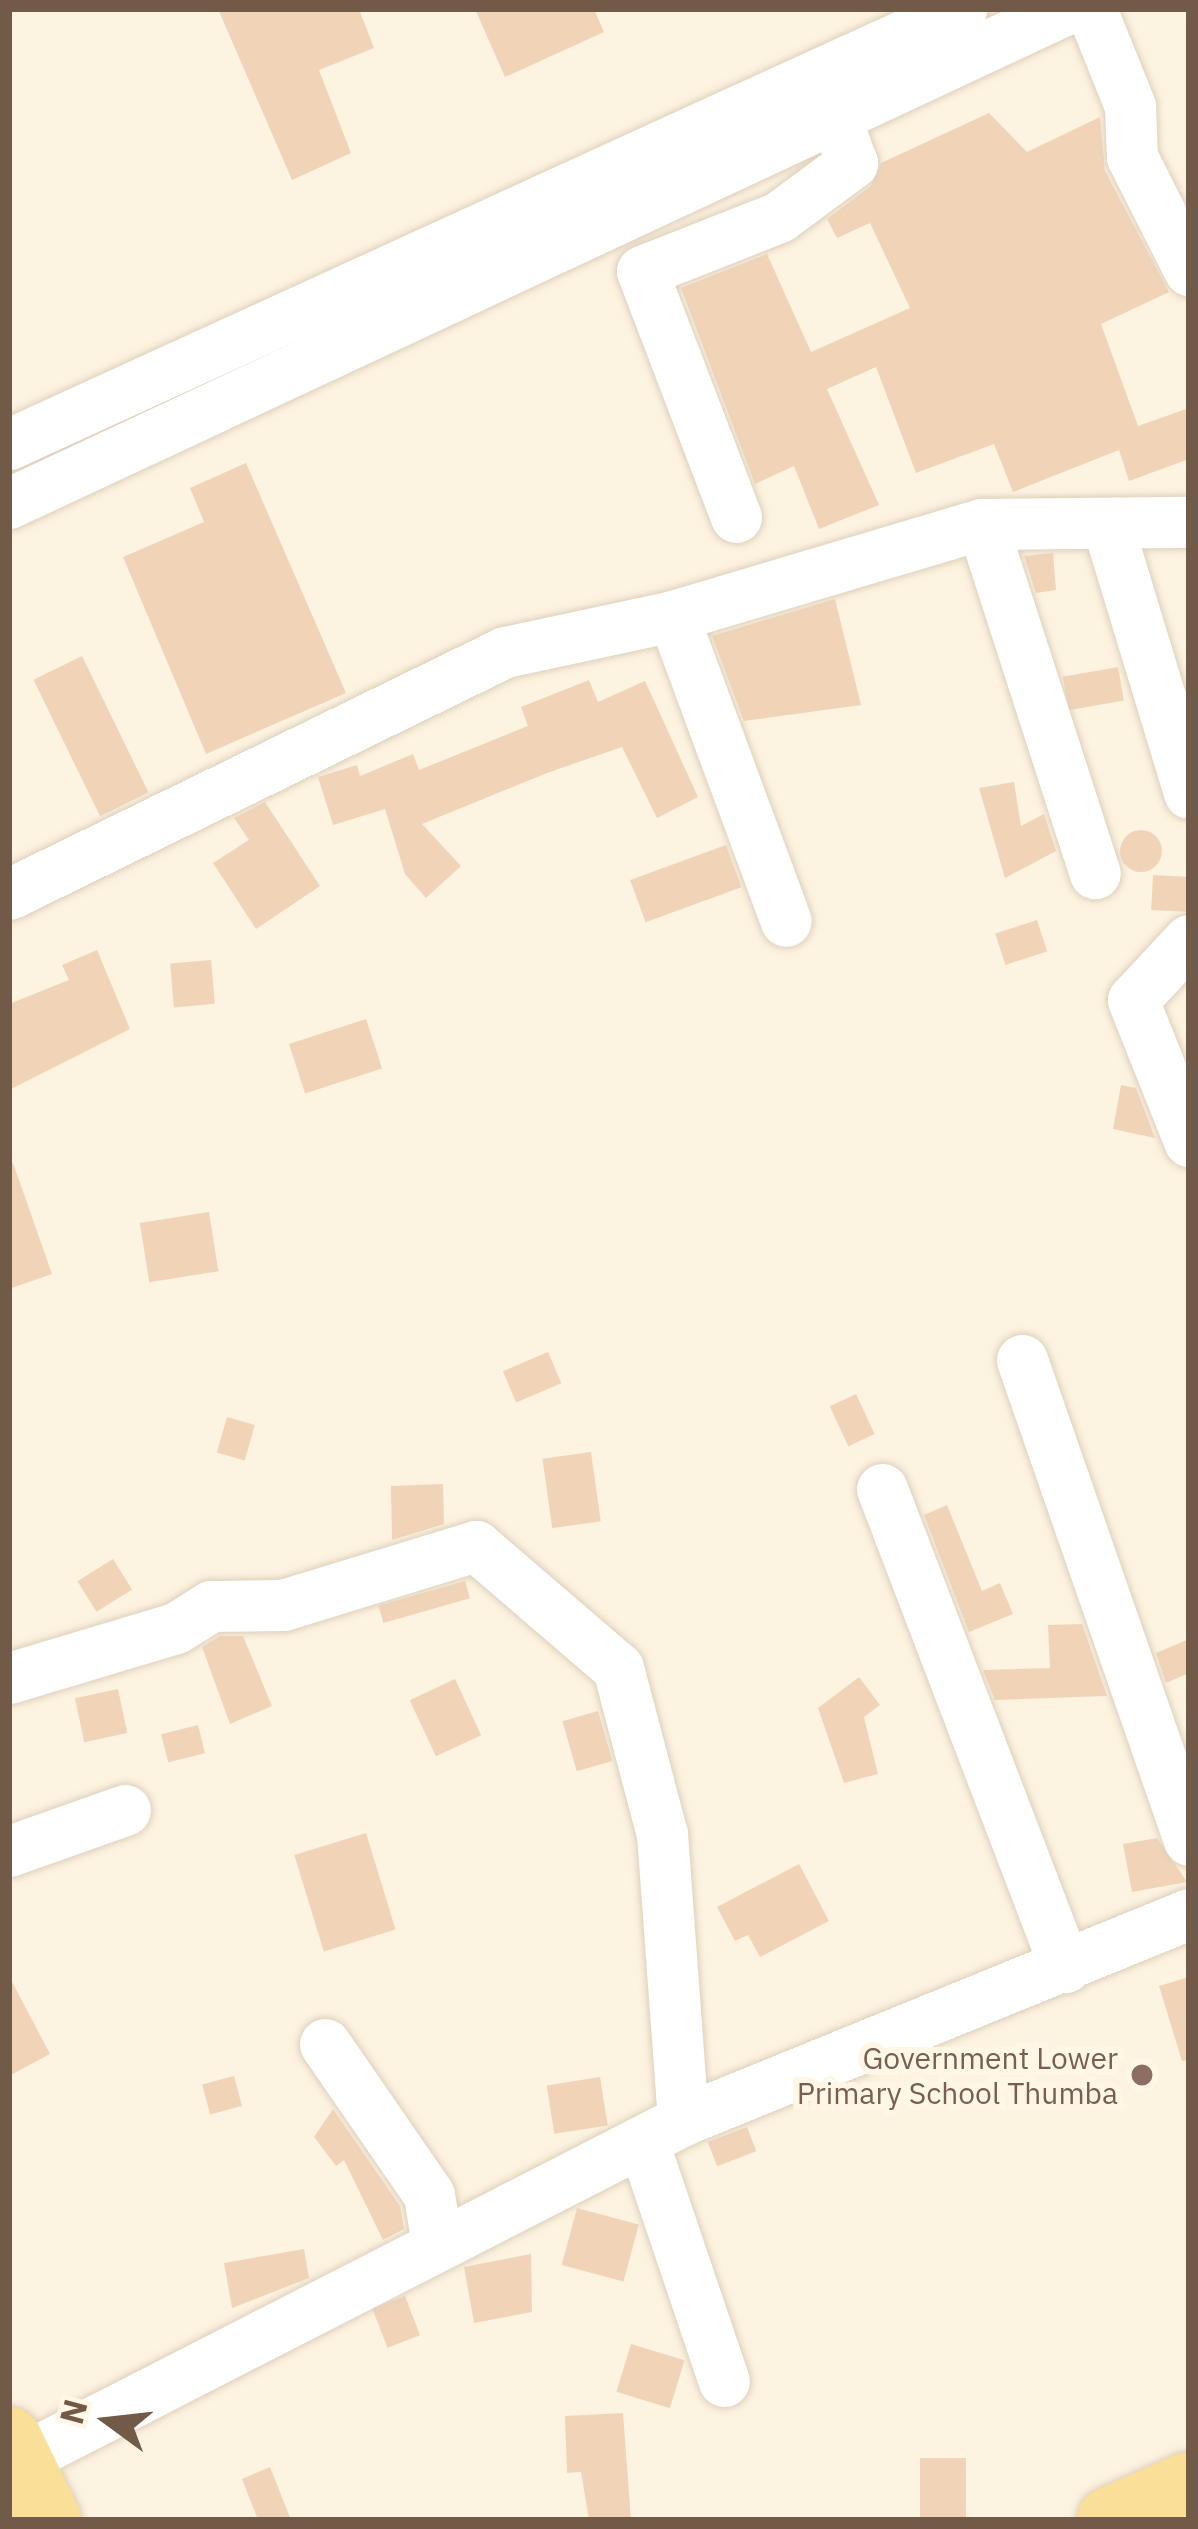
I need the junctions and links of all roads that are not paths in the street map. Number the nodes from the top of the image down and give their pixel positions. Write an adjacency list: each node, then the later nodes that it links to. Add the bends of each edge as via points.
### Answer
1 (961, 9): 5 (street)
2 (1066, 9): 4 (street)
3 (1091, 9): 6 (street, via 1130,106 1132,157)
4 (835, 117): 5 (street); 10 (street, via 852,163 778,217 642,271)
5 (776, 120): 7 (street); 8 (street)
6 (1189, 270)
7 (30, 434): 8 (street)
8 (77, 472): 9 (street)
9 (9, 503)
10 (736, 517)
11 (1189, 522): 13 (street)
12 (982, 524): 13 (street); 14 (street); 16 (street)
13 (1108, 526): 15 (street)
14 (673, 616): 17 (street, via 505,652); 18 (street)
15 (1189, 794)
16 (1095, 873)
17 (9, 894)
18 (787, 921)
19 (1189, 940): 20 (street, via 1133,1000)
20 (1189, 1141)
21 (1022, 1360): 25 (street)
22 (882, 1489): 28 (street)
23 (9, 1678): 30 (street, via 176,1628 211,1606 283,1605 476,1546 618,1668 662,1834)
24 (125, 1810): 26 (street)
25 (1189, 1840)
26 (9, 1851)
27 (1189, 1915): 28 (street)
28 (1065, 1967): 30 (street)
29 (325, 2044): 31 (street, via 429,2194)
30 (664, 2134): 31 (street); 32 (street)
31 (436, 2238): 33 (street)
32 (724, 2381)
33 (14, 2450): 35 (main road)
34 (1189, 2485): 36 (main road)
35 (48, 2520)
36 (1110, 2520)

